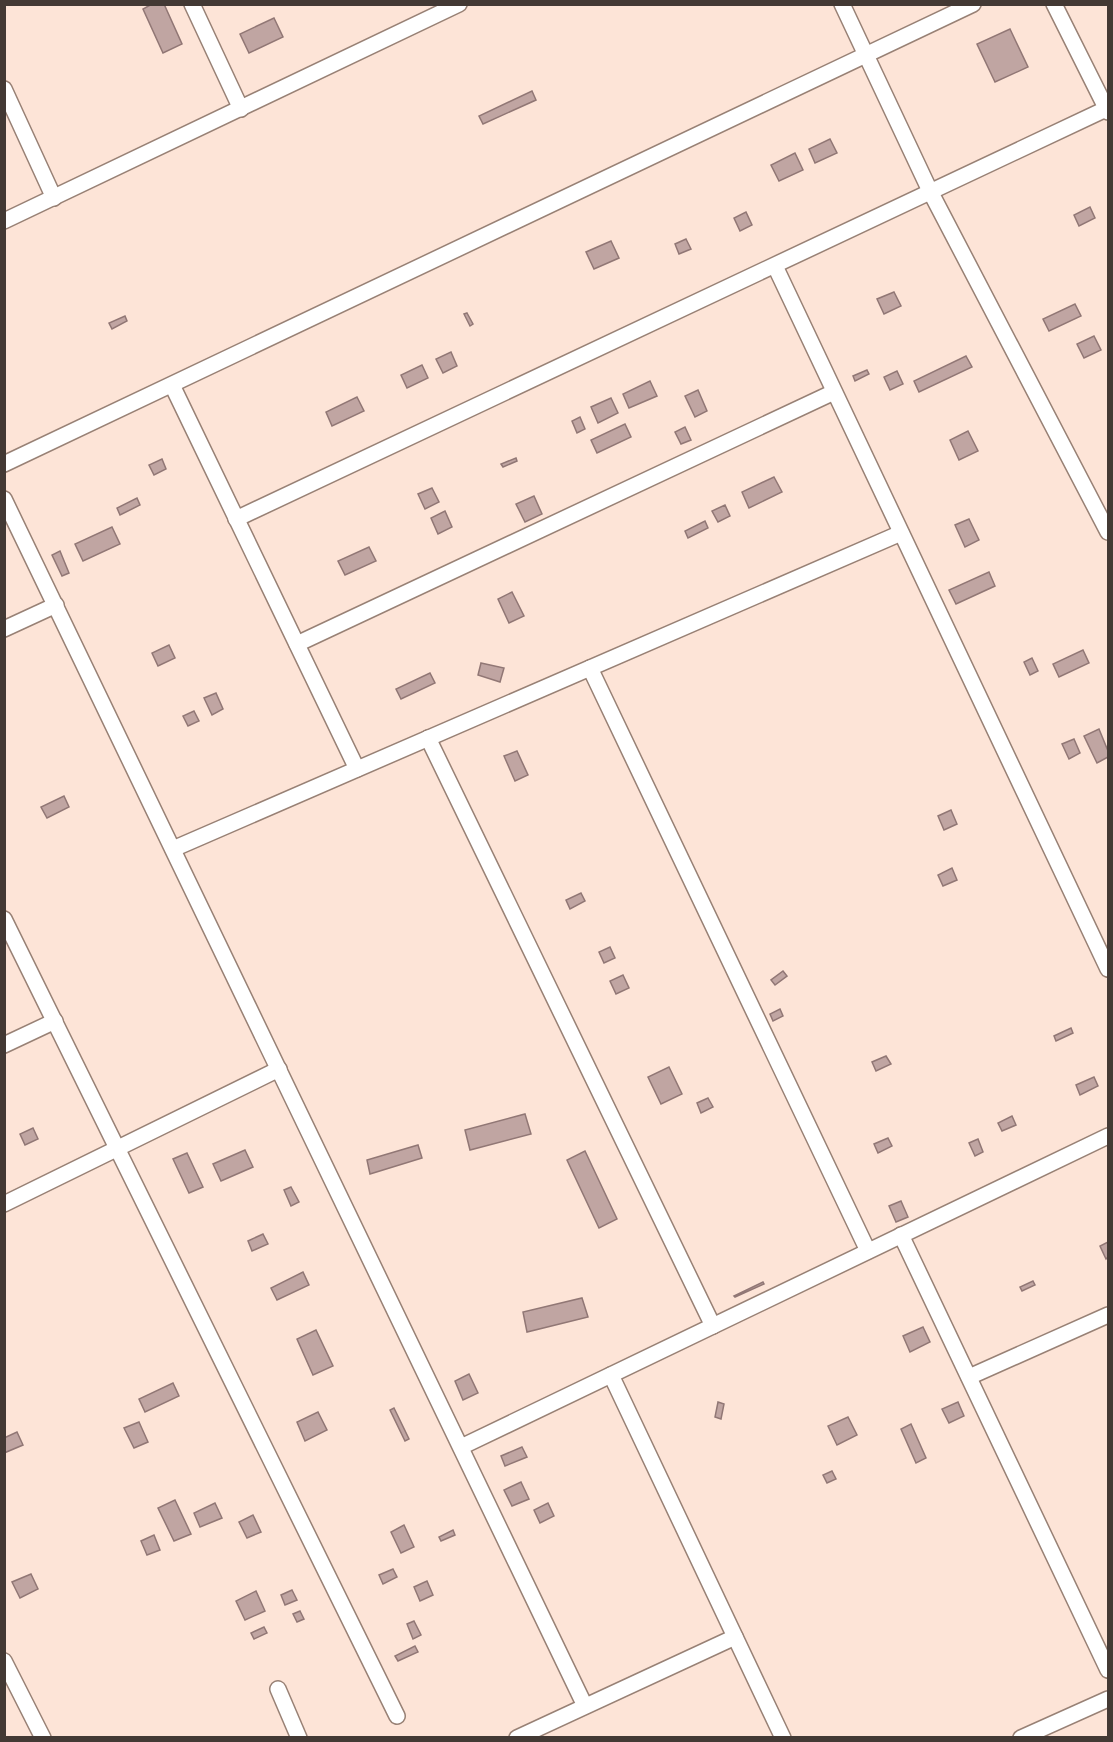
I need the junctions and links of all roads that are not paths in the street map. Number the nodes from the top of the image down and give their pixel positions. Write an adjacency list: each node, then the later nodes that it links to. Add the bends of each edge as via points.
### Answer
1 (192, 4): 8 (street)
2 (459, 4): 8 (street)
3 (842, 4): 6 (street)
4 (973, 4): 6 (street)
5 (1054, 4): 9 (street)
6 (867, 56): 10 (street); 14 (street)
7 (4, 89): 11 (street)
8 (241, 109): 11 (street)
9 (1108, 110): 10 (street)
10 (930, 191): 13 (street); 19 (street)
11 (54, 198): 12 (street)
12 (4, 221)
13 (775, 266): 15 (street); 18 (street)
14 (172, 385): 16 (street); 18 (street)
15 (834, 392): 20 (street); 23 (street)
16 (4, 464)
17 (4, 499): 21 (street)
18 (236, 519): 23 (street)
19 (1108, 532)
20 (901, 533): 24 (street); 29 (street)
21 (56, 605): 22 (street); 27 (street)
22 (4, 629)
23 (297, 644): 26 (street)
24 (590, 668): 25 (street); 37 (street)
25 (428, 738): 26 (street); 39 (street)
26 (357, 769): 27 (street)
27 (172, 849): 32 (street)
28 (4, 920): 30 (street)
29 (1108, 969)
30 (55, 1021): 31 (street); 34 (street)
31 (4, 1045)
32 (279, 1069): 34 (street); 42 (street)
33 (1108, 1136): 36 (street)
34 (118, 1148): 35 (street); 49 (street)
35 (4, 1204)
36 (901, 1235): 37 (street); 41 (street)
37 (868, 1251): 39 (street)
38 (1108, 1315): 41 (street)
39 (712, 1326): 40 (street)
40 (611, 1375): 42 (street); 43 (street)
41 (969, 1377): 45 (street)
42 (461, 1447): 48 (street)
43 (735, 1637): 48 (street); 53 (street)
44 (4, 1661): 50 (street)
45 (1108, 1670)
46 (278, 1689): 51 (street)
47 (1108, 1699): 54 (street)
48 (585, 1706): 52 (street)
49 (397, 1716)
50 (43, 1737)
51 (298, 1737)
52 (517, 1737)
53 (783, 1737)
54 (1021, 1737)

